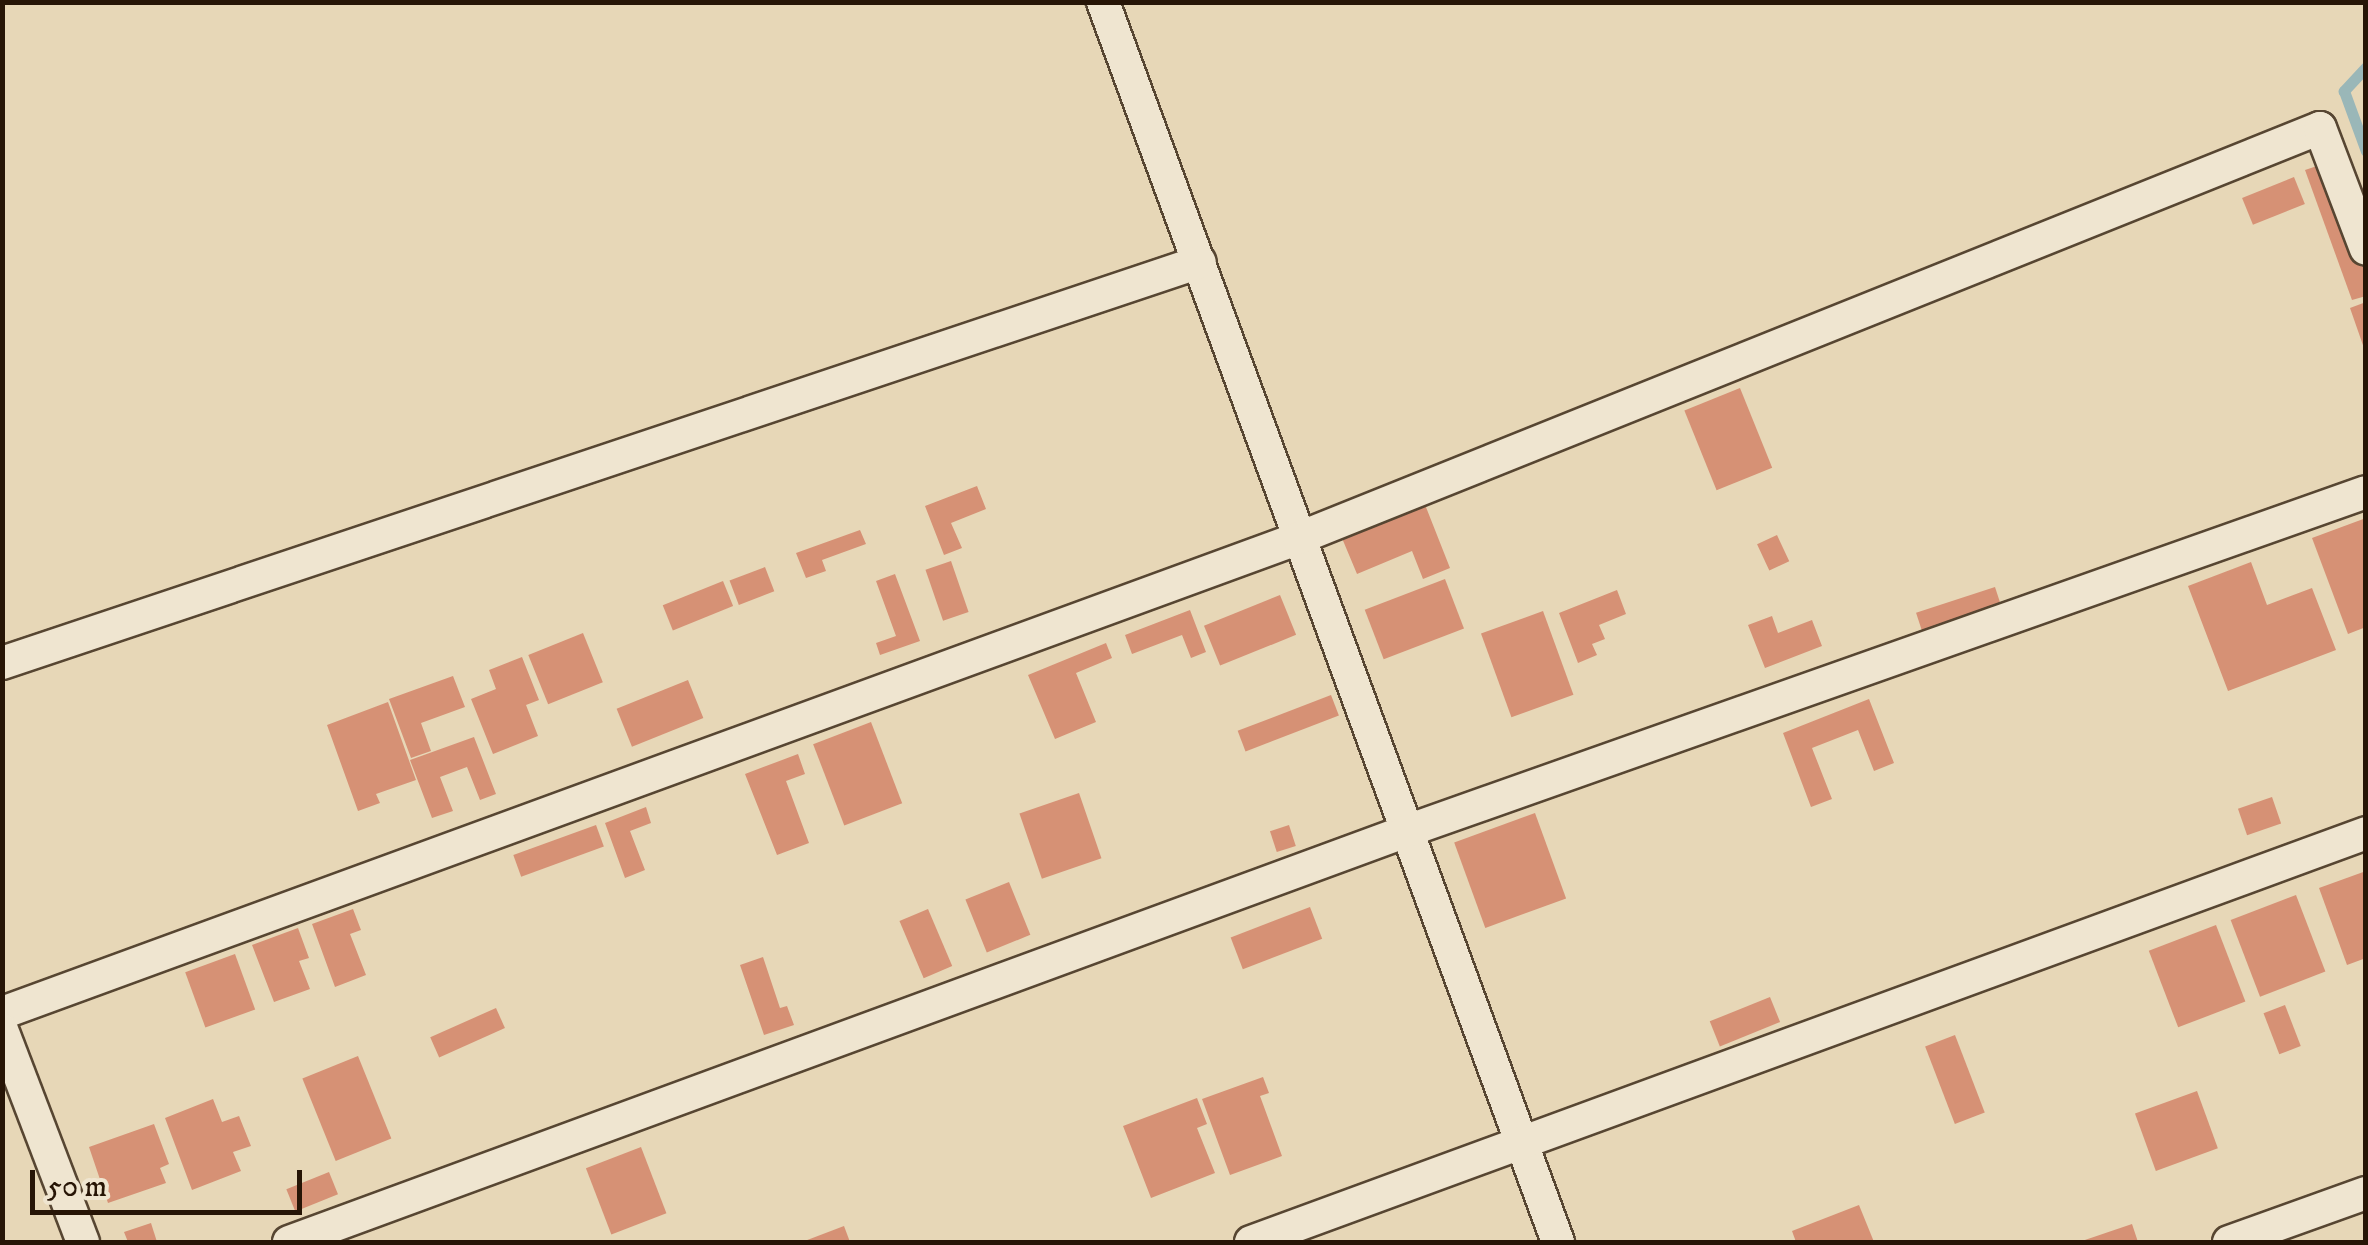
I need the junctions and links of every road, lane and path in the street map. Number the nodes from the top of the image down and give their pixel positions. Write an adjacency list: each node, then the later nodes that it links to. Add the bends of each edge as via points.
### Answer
1 (1103, 2): 3 (street)
2 (2366, 250): 5 (street, via 2320,128)
3 (1200, 262): 5 (street); 6 (street)
4 (2366, 492): 7 (street)
5 (1299, 538): 7 (street); 9 (street)
6 (2, 662)
7 (1404, 832): 11 (street); 14 (street)
8 (2366, 833): 11 (street)
9 (2, 1012)
10 (2, 1030): 13 (street)
11 (1523, 1142): 15 (street); 16 (street)
12 (2366, 1193): 17 (street)
13 (83, 1242)
14 (288, 1242)
15 (1251, 1242)
16 (1558, 1242)
17 (2230, 1242)

